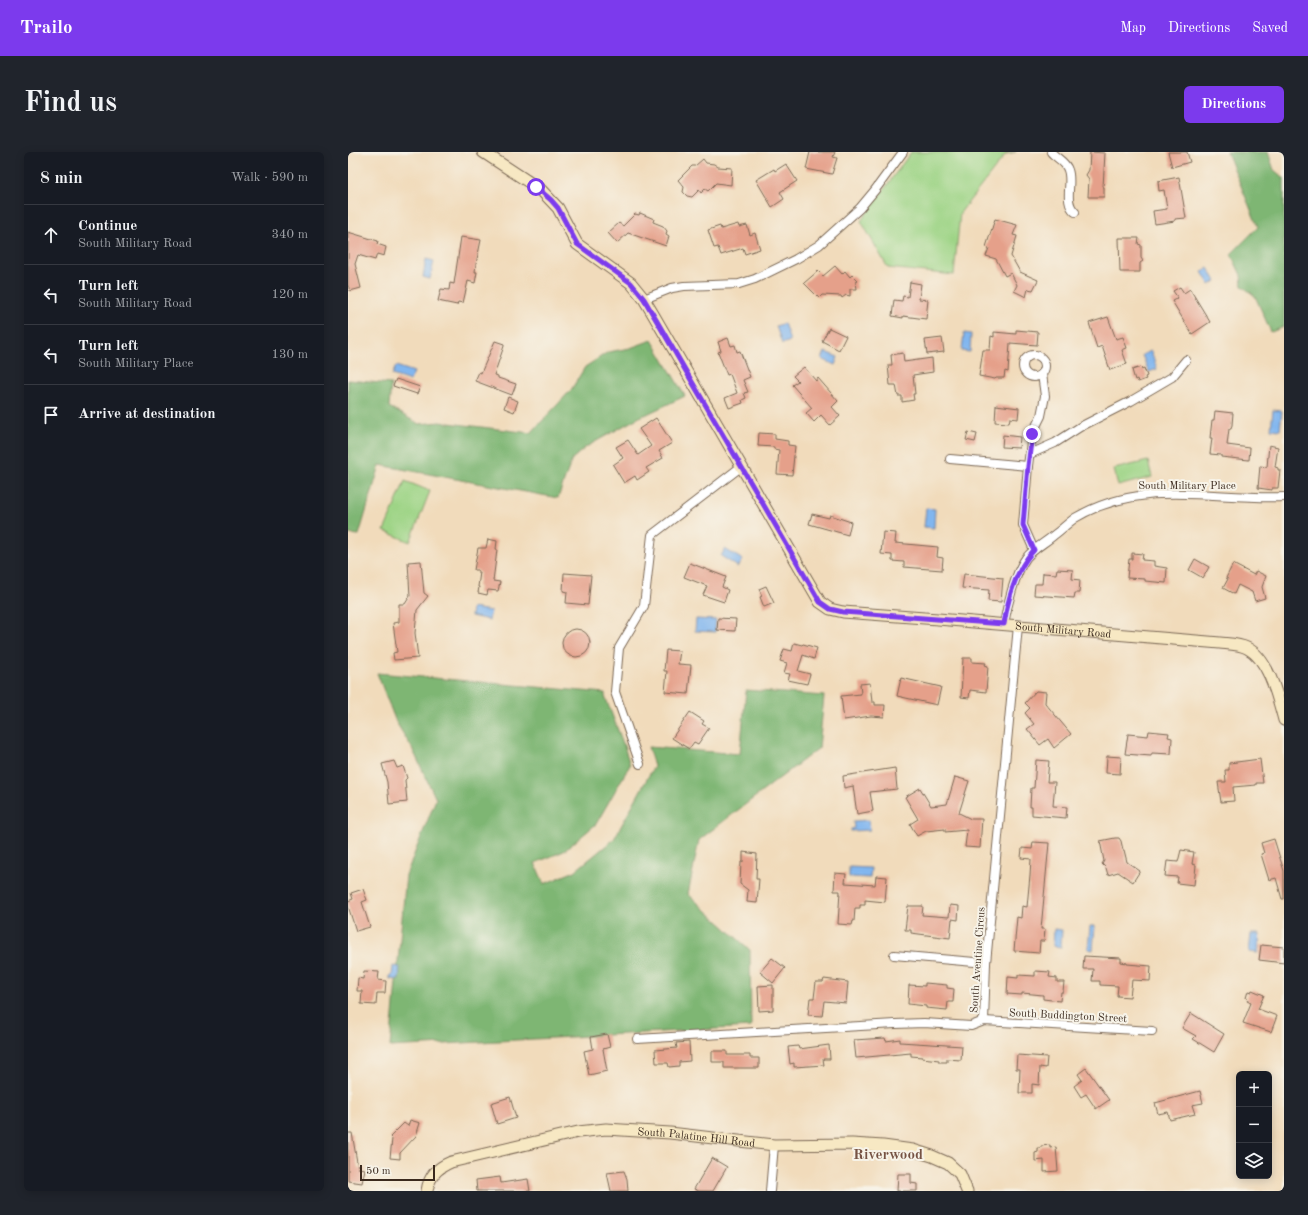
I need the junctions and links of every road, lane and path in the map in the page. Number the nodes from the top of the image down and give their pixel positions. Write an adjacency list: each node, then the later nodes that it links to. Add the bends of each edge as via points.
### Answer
1 (483, 152): 5 (street, South Military Road, via 546,195 558,208 577,244 631,283)
2 (903, 152): 5 (street, via 860,208 819,245 796,259 739,284 684,286)
3 (1051, 152): 4 (street, via 1068,170 1069,204)
4 (1076, 212)
5 (644, 299): 10 (street, South Military Road)
6 (1186, 360): 8 (street, via 1172,377)
7 (1042, 374): 8 (street, via 1045,396 1032,434)
8 (1030, 454): 11 (street)
9 (950, 459): 11 (street)
10 (742, 466): 14 (street, South Military Road, via 820,602 825,606 843,612); 17 (street, via 652,535 644,606 619,648 615,692)
11 (1028, 466): 13 (street, via 1023,525)
12 (1284, 498): 13 (street, South Military Place, via 1191,494 1148,494 1127,497 1075,518)
13 (1034, 550): 14 (street, South Military Place, via 1018,573)
14 (1004, 624): 15 (street, South Military Road)
15 (1018, 626): 16 (street, South Military Road, via 1241,646 1252,651 1264,665); 19 (street, South Aventine Circus)
16 (1284, 720)
17 (640, 764)
18 (894, 955): 19 (street)
19 (986, 963): 20 (street, South Aventine Circus)
20 (984, 1021): 21 (street, South Buddington Street); 22 (street, South Aventine Circus, via 971,1026 895,1024)
21 (1152, 1031)
22 (638, 1039)
23 (774, 1145): 24 (street, South Palatine Hill Road, via 670,1133 588,1130 451,1162 434,1173); 25 (street); 26 (street, South Palatine Hill Road, via 870,1145 917,1151 940,1159 956,1169 963,1178)
24 (427, 1191)
25 (770, 1191)
26 (967, 1191)

